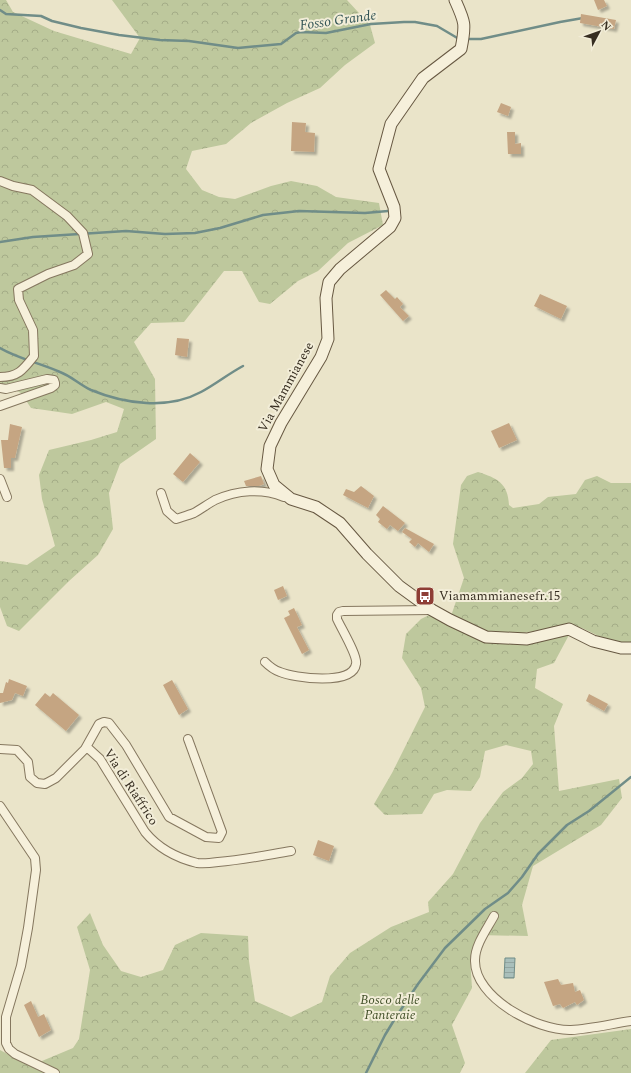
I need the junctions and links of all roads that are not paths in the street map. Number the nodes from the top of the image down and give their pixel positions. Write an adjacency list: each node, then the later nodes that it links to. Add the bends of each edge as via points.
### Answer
1 (455, 0): 9 (main road, Via Mammianese, via 464,21 461,48 423,78 391,124 379,169 394,207 395,218 390,228 340,269 329,282 326,298 328,339 321,357 280,423 270,446 267,469 274,485)
2 (0, 181): 3 (street, via 32,190 66,216 83,233 88,254 74,265 18,288 19,300 32,330 34,356 23,370 8,377)
3 (0, 377)
4 (0, 388): 5 (street, via 6,389 47,379 55,382 51,388)
5 (0, 406)
6 (0, 478): 8 (street)
7 (161, 493): 9 (street, via 167,511 176,519 193,514 216,500 233,494 256,490 272,492)
8 (7, 497)
9 (291, 499): 10 (main road, Via Mammianese, via 316,507 340,524 398,586)
10 (432, 610): 11 (main road, Via Mammianese, via 486,637 526,638 569,629 593,641); 12 (street, via 339,612 337,619 355,656 356,664 349,673 324,680 280,672)
11 (631, 648)
12 (264, 662)
13 (188, 739): 15 (street, via 222,832 219,838 206,837 169,816 126,745 109,723 99,724)
14 (0, 749): 15 (street, Via di Riaffrico, via 17,750 28,762 30,777 37,783 44,784 56,778)
15 (85, 749): 17 (street, Via di Riaffrico, via 90,749 100,759 154,843 176,856 205,864)
16 (0, 806): 20 (street, via 35,858 36,870 21,966 6,1017 6,1043 15,1054)
17 (291, 851)
18 (494, 916): 19 (street, via 479,944 475,960 478,975 488,992 501,1005 538,1025 570,1030)
19 (631, 1021)
20 (55, 1073)

